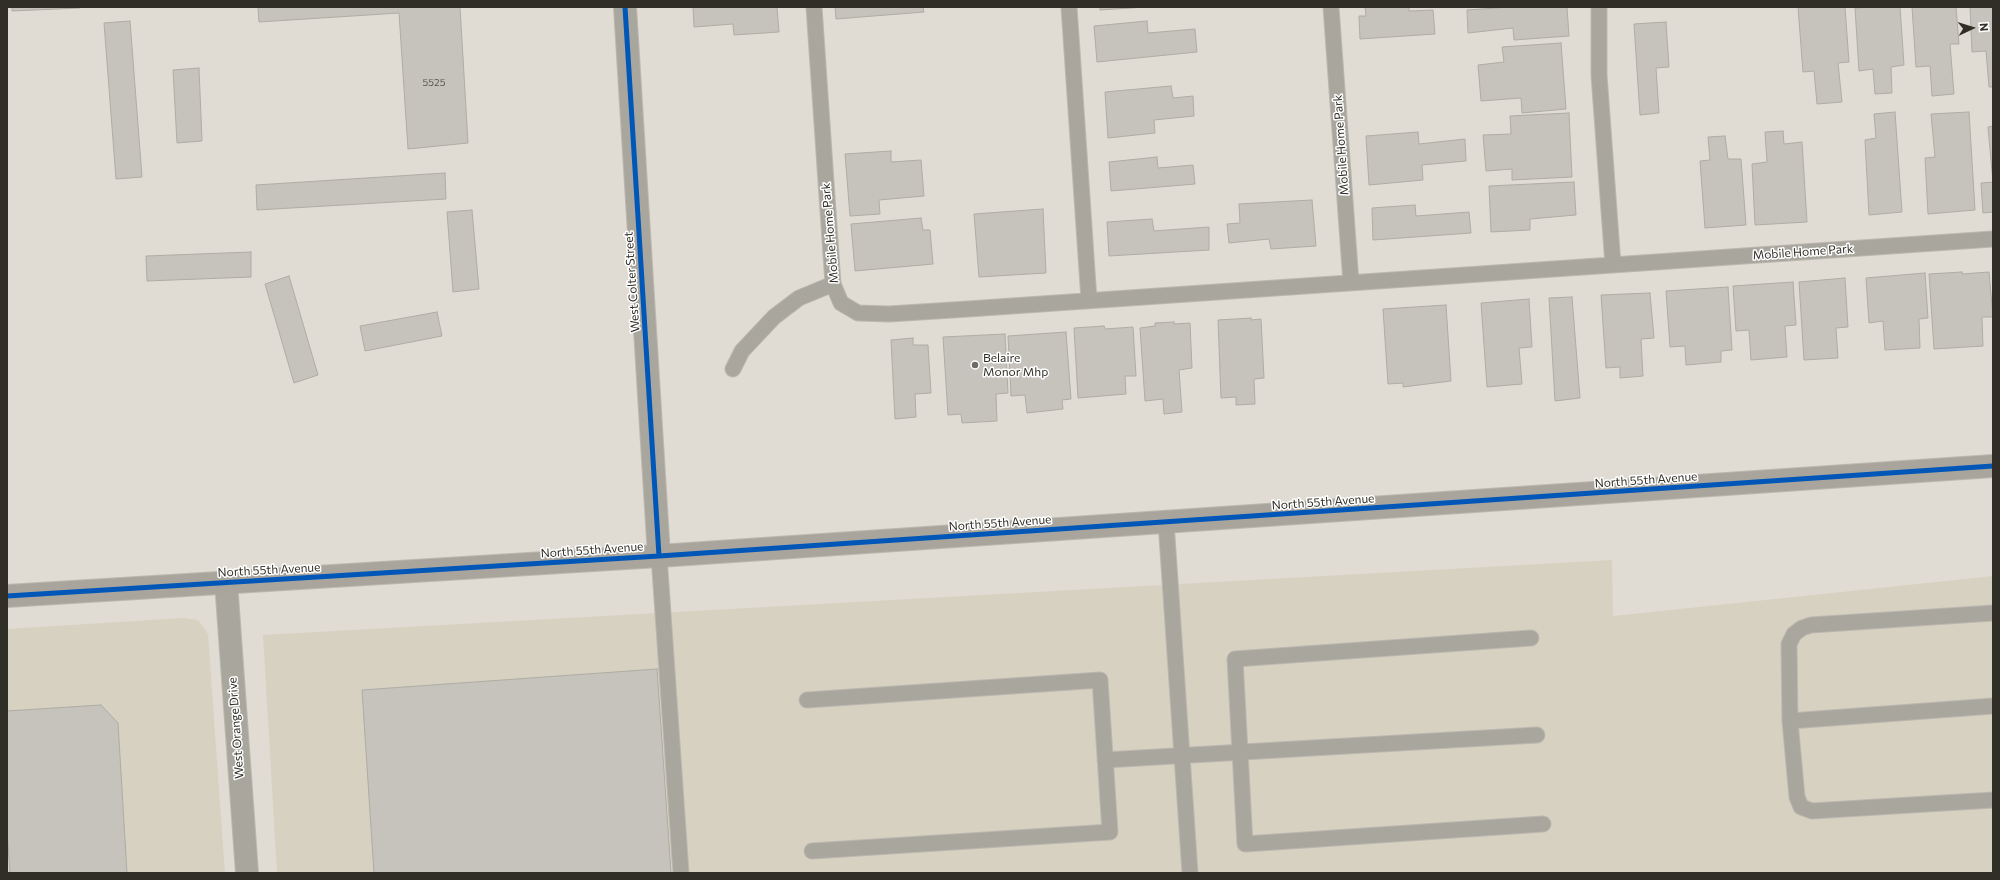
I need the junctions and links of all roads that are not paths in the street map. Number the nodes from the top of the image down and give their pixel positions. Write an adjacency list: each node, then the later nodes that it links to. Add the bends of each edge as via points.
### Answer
1 (625, 7): 14 (street, West Colter Street)
2 (814, 7): 9 (lane, Mobile Home Park)
3 (1069, 7): 10 (lane)
4 (1331, 7): 8 (lane, Mobile Home Park)
5 (1599, 7): 7 (lane, via 1599,75)
6 (1993, 239): 7 (lane, Mobile Home Park)
7 (1612, 265): 8 (lane, Mobile Home Park)
8 (1351, 283): 10 (lane, Mobile Home Park)
9 (833, 284): 10 (lane, Mobile Home Park, via 841,303 858,313 889,314); 11 (lane, via 799,298 774,317 742,351)
10 (1089, 300)
11 (733, 369)
12 (1993, 466): 13 (street, North 55th Avenue)
13 (1166, 522): 14 (street, North 55th Avenue); 24 (lane)
14 (659, 556): 15 (street, North 55th Avenue); 30 (lane)
15 (226, 582): 16 (street, North 55th Avenue); 29 (street, West Orange Drive)
16 (7, 596)
17 (1993, 614): 21 (lane, via 1811,625 1802,628 1794,634 1789,644)
18 (1531, 638): 23 (lane, via 1235,659)
19 (807, 700): 25 (lane, via 1100,680)
20 (1993, 706): 21 (lane)
21 (1790, 721): 26 (lane, via 1797,797 1801,807 1812,811)
22 (1537, 736): 23 (lane)
23 (1240, 753): 24 (lane); 27 (lane, via 1246,844)
24 (1183, 757): 25 (lane); 31 (lane)
25 (1105, 760): 28 (lane, via 1110,832)
26 (1993, 800)
27 (1543, 824)
28 (812, 851)
29 (247, 873)
30 (681, 873)
31 (1190, 873)

